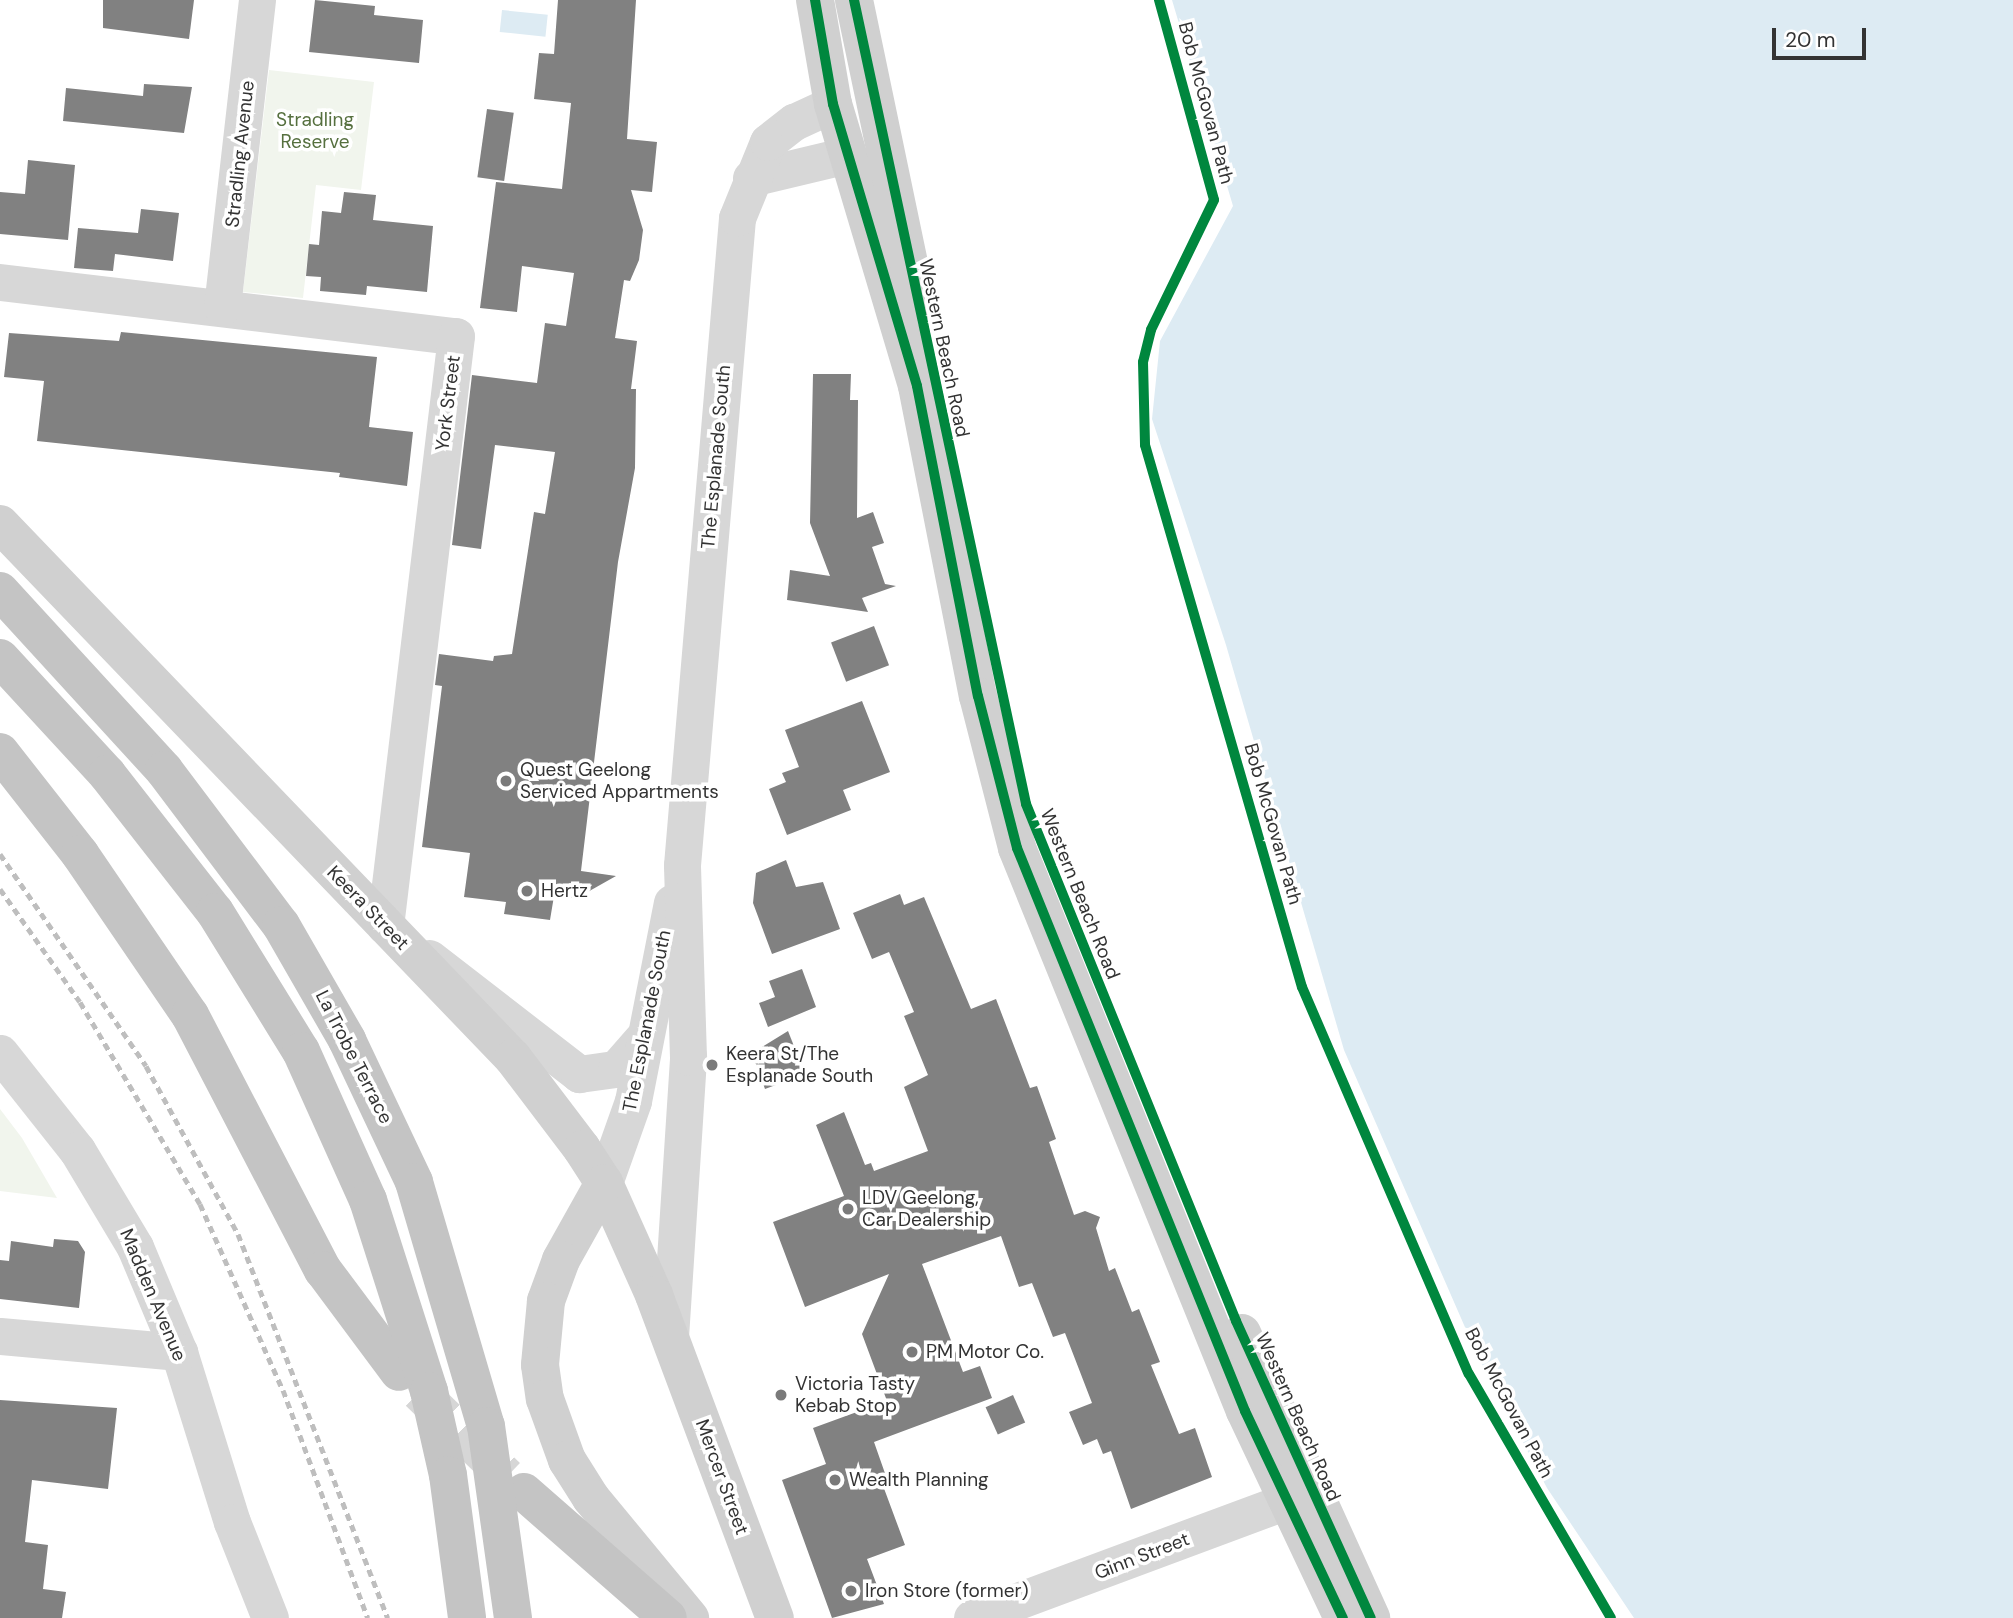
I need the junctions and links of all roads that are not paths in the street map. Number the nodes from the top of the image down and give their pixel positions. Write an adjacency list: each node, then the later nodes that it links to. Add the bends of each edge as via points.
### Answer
1 (257, 0): 9 (street, Stradling Avenue)
2 (815, 0): 4 (street)
3 (854, 0): 5 (street)
4 (833, 104): 5 (street, The Esplanade South); 6 (street); 7 (street, The Esplanade South, via 774,136)
5 (873, 104): 6 (street)
6 (864, 149): 7 (street); 24 (street, Western Beach Road, via 917,386 978,696 1017,848)
7 (751, 178): 14 (street, The Esplanade South, via 737,218)
8 (0, 282): 9 (street, York Street)
9 (222, 307): 15 (street, York Street, via 456,336)
10 (0, 524): 15 (street, Keera Street)
11 (0, 591): 29 (highway, La Trobe Terrace, bridge, via 164,770 281,925 347,1040 414,1182 486,1426)
12 (0, 658): 28 (highway, bridge, via 107,774 215,912 301,1051 368,1200 429,1391 450,1488)
13 (0, 752): 22 (highway, via 80,854 190,1015 323,1270)
14 (682, 865): 16 (street, The Esplanade South); 20 (street, The Esplanade South, via 688,1057)
15 (388, 928): 16 (street, via 472,987 579,1074 616,1069); 18 (street, Keera Street, via 513,1058)
16 (642, 1039): 18 (street, The Esplanade South, via 633,1101)
17 (0, 1053): 21 (street, Madden Avenue, via 110,1199)
18 (604, 1183): 20 (street, Keera Street); 31 (street, The Esplanade South, via 561,1260 546,1301 540,1364 545,1399 567,1461 591,1498)
19 (0, 1336): 21 (street)
20 (670, 1337): 32 (street, Mercer Street)
21 (179, 1352): 25 (street, Madden Avenue)
22 (399, 1372)
23 (524, 1492): 30 (highway)
24 (1298, 1497): 33 (street, Ginn Street); 34 (street, Western Beach Road); 35 (street, Western Beach Road)
25 (248, 1566): 26 (street, Madden Avenue); 27 (street, Madden Avenue)
26 (263, 1618)
27 (270, 1618)
28 (467, 1618)
29 (513, 1618)
30 (668, 1618)
31 (690, 1618)
32 (775, 1618)
33 (972, 1618)
34 (1343, 1618)
35 (1371, 1618)

